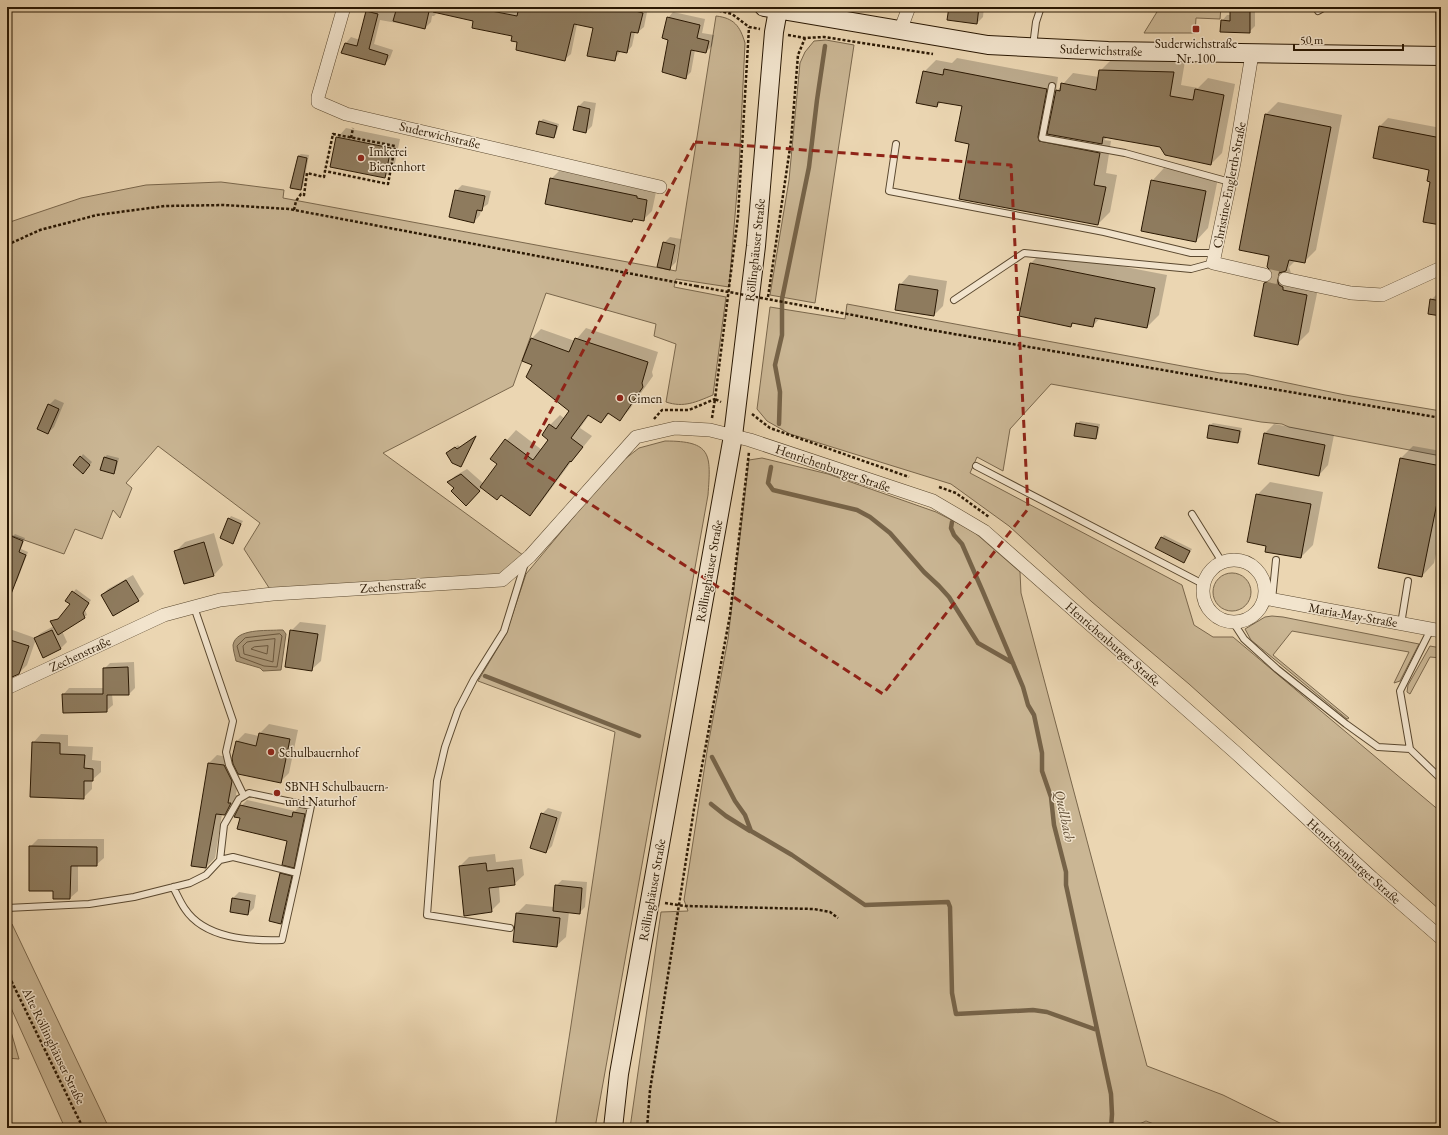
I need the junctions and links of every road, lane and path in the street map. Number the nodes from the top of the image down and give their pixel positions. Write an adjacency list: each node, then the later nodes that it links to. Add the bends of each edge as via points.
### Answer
1 (344, 7): 19 (street, Suderwichstraße, via 318,102 346,114)
2 (704, 7): 7 (path)
3 (909, 7): 10 (street)
4 (1041, 7): 12 (lane)
5 (1325, 7): 9 (lane)
6 (1439, 7): 14 (lane)
7 (720, 8): 28 (path, via 749,27 738,216)
8 (771, 8): 10 (main road, Suderwichstraße); 33 (main road, Röllinghäuser Straße, via 774,32 756,246)
9 (1318, 12)
10 (900, 31): 12 (main road, Suderwichstraße, via 988,45)
11 (805, 38): 27 (path, via 798,55 791,141)
12 (1033, 47): 13 (main road, Suderwichstraße)
13 (1252, 54): 14 (main road, Suderwichstraße); 18 (street, Christine-Englerth-Straße)
14 (1440, 56)
15 (1052, 86): 18 (lane, via 1042,138 1125,153)
16 (896, 144): 22 (lane, via 889,191 1104,232)
17 (325, 171): 17 (path, via 388,184 395,146 334,134); 20 (path, via 324,177 307,173 304,195 301,194 296,201)
18 (1230, 182): 22 (street, Christine-Englerth-Straße)
19 (660, 187)
20 (294, 210): 21 (path, via 224,205 165,206 97,215 40,230); 31 (path, bridge, via 930,330)
21 (7, 245)
22 (1214, 258): 24 (street, Christine-Englerth-Straße); 26 (lane, via 1191,269 1024,253)
23 (1441, 268): 25 (street, via 1382,295 1351,293)
24 (1265, 275)
25 (1285, 279)
26 (954, 300)
27 (766, 304)
28 (715, 399): 32 (path); 34 (path, via 689,410 662,410)
29 (754, 407): 30 (path)
30 (753, 414)
31 (1441, 418)
32 (710, 430): 33 (street); 34 (street, via 675,428)
33 (733, 436): 55 (main road, Röllinghäuser Straße); 60 (street, Henrichenburger Straße, via 784,450 932,502 984,531)
34 (636, 437): 38 (street, Zechenstraße)
35 (748, 461): 56 (path, via 730,616)
36 (976, 466): 42 (lane)
37 (1192, 514): 40 (lane)
38 (527, 558): 44 (street, Zechenstraße, via 502,580 273,594 220,600); 59 (lane, via 504,631 458,710 445,747 436,780 427,915)
39 (1276, 560): 43 (lane)
40 (1222, 562): 42 (street, via 1213,567); 43 (street, via 1233,559 1244,561 1254,567 1261,576)
41 (1408, 581): 46 (lane)
42 (1203, 584): 45 (street, via 1206,605 1213,614)
43 (1268, 599): 45 (street, via 1252,616); 46 (street, Maria-May-Straße)
44 (194, 607): 48 (street, Zechenstraße, via 164,615); 51 (lane, via 233,721 226,752 229,765)
45 (1233, 622): 49 (lane, via 1244,639 1277,669 1378,747)
46 (1401, 624): 47 (street, Maria-May-Straße)
47 (1436, 630): 49 (lane, via 1400,691)
48 (7, 688)
49 (1410, 749): 50 (lane)
50 (1441, 779)
51 (244, 796): 52 (lane, via 239,799 224,825); 53 (lane, via 249,793 311,806)
52 (220, 860): 53 (lane, via 233,857); 54 (lane, via 206,876)
53 (297, 873): 54 (lane, via 282,940 224,936 196,921 185,910)
54 (173, 887): 57 (lane, via 134,897 89,904)
55 (650, 901): 56 (path); 63 (main road, Röllinghäuser Straße, via 620,1074)
56 (679, 905): 58 (path, via 814,909 830,912); 64 (path, via 650,1090)
57 (7, 908)
58 (838, 918)
59 (510, 928)
60 (1441, 938)
61 (7, 972): 62 (path, Alte Röllinghäuser Straße)
62 (82, 1128)
63 (614, 1128)
64 (647, 1128)

